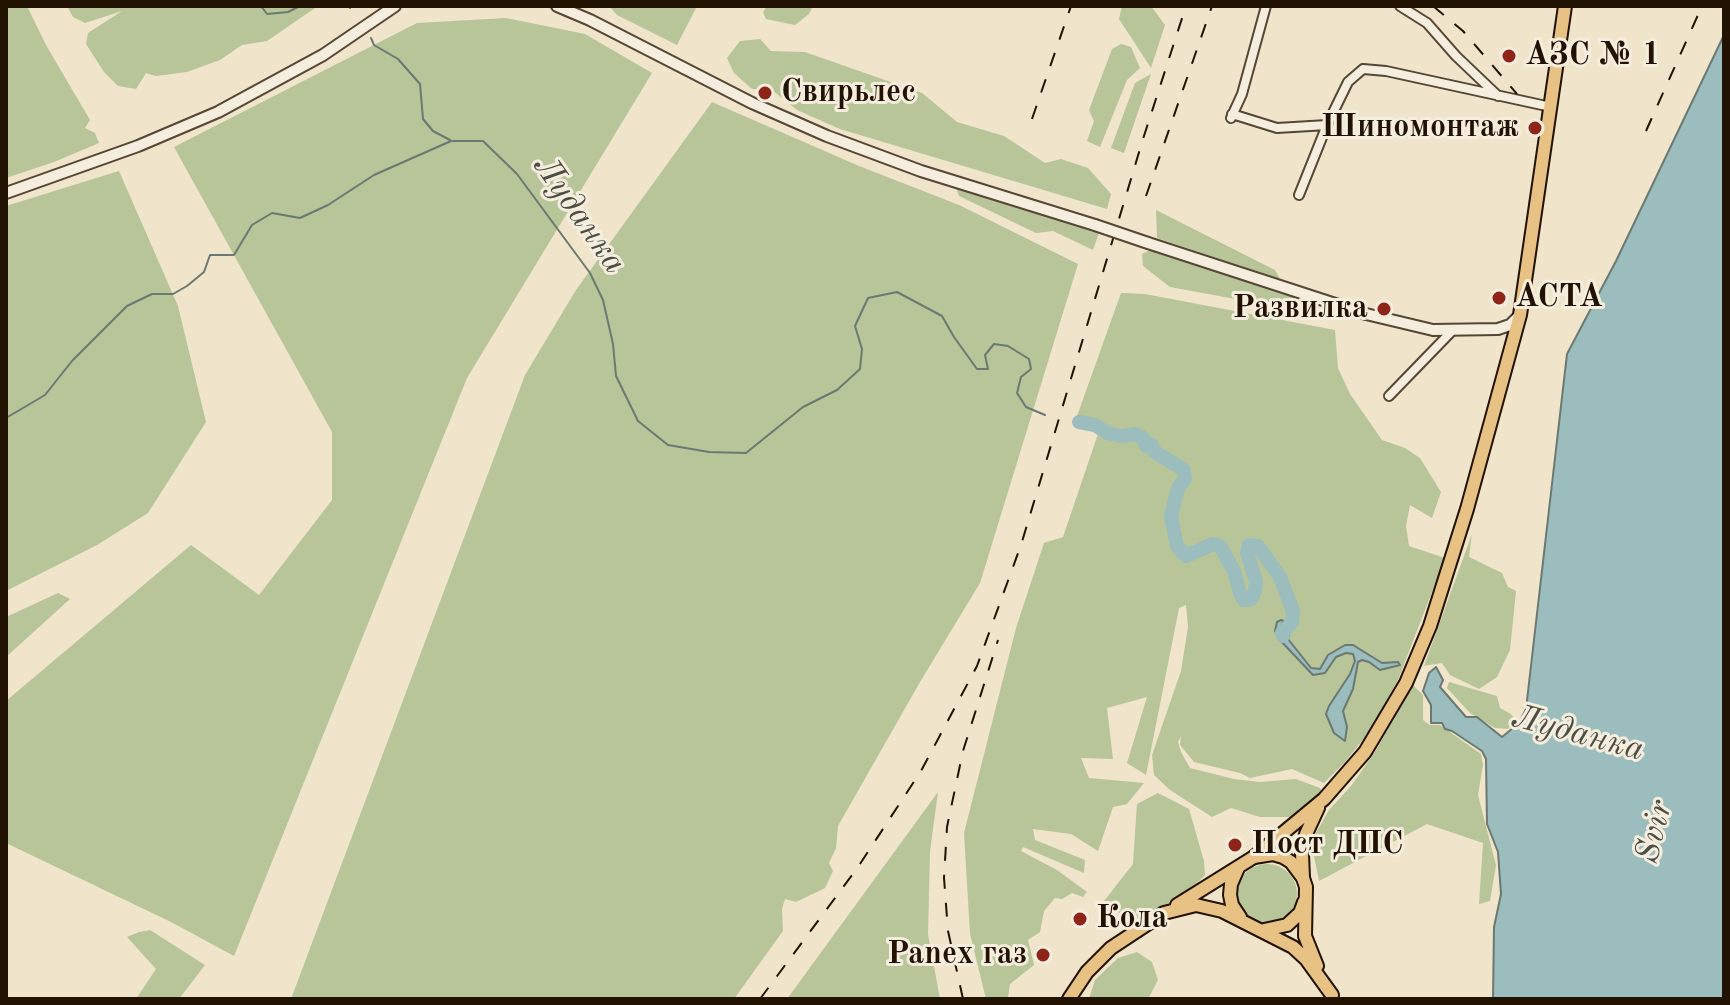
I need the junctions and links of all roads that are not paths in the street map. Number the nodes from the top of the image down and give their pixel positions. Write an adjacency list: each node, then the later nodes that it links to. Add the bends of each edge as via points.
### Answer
1 (395, 6): 11 (street, via 323,55 218,112)
2 (557, 6): 7 (street)
3 (580, 6): 7 (street)
4 (1266, 6): 10 (street, via 1232,116 1277,128)
5 (1400, 6): 8 (street, via 1427,23)
6 (1565, 6): 9 (main road)
7 (590, 20): 15 (street, bridge, via 752,103 921,171 1366,314)
8 (1498, 96): 9 (street); 10 (street, via 1363,69 1348,82)
9 (1551, 107): 13 (main road)
10 (1327, 125): 12 (street)
11 (6, 193)
12 (1299, 195)
13 (1520, 315): 14 (street); 16 (main road)
14 (1498, 329): 15 (street); 16 (street)
15 (1452, 331): 17 (street)
16 (1513, 347): 18 (main road, via 1447,577 1417,657 1375,736)
17 (1389, 396)
18 (1324, 799): 19 (main road); 21 (main road, via 1306,834)
19 (1254, 857): 20 (main road); 21 (main road, via 1283,857)
20 (1240, 866): 23 (main road); 24 (main road, via 1230,895)
21 (1303, 878): 22 (main road)
22 (1306, 897): 25 (main road, via 1300,913 1287,925); 26 (main road, via 1307,943)
23 (1164, 913): 24 (main road, via 1203,905); 27 (main road, via 1104,954)
24 (1244, 922): 25 (main road)
25 (1261, 930): 26 (main road, via 1306,959)
26 (1333, 997)
27 (1069, 999)

